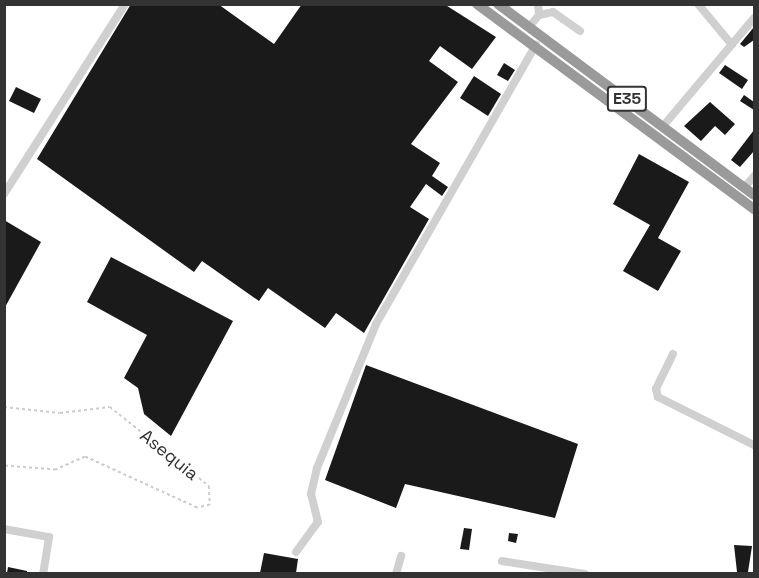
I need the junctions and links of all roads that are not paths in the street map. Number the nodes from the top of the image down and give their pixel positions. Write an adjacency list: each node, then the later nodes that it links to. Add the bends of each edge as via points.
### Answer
1 (125, 4): 16 (street)
2 (477, 4): 11 (highway, E35)
3 (498, 4): 9 (highway, E35)
4 (540, 4): 6 (street); 7 (street)
5 (698, 4): 12 (street)
6 (553, 12): 7 (street); 10 (street)
7 (538, 15): 9 (street)
8 (754, 18): 12 (street)
9 (529, 27): 13 (highway, E35)
10 (580, 32)
11 (536, 45): 18 (highway, E35); 22 (street, via 376,324 317,468 311,494 318,522)
12 (732, 45): 13 (street)
13 (664, 126): 15 (highway, E35)
14 (754, 176): 15 (street)
15 (744, 188): 17 (highway, E35)
16 (4, 194)
17 (754, 195)
18 (754, 209)
19 (674, 354): 20 (street, via 656,389 658,397)
20 (754, 445)
21 (4, 530): 25 (street, via 49,537)
22 (296, 552)
23 (401, 556): 26 (street)
24 (502, 561): 27 (street)
25 (43, 573)
26 (396, 573)
27 (585, 573)

